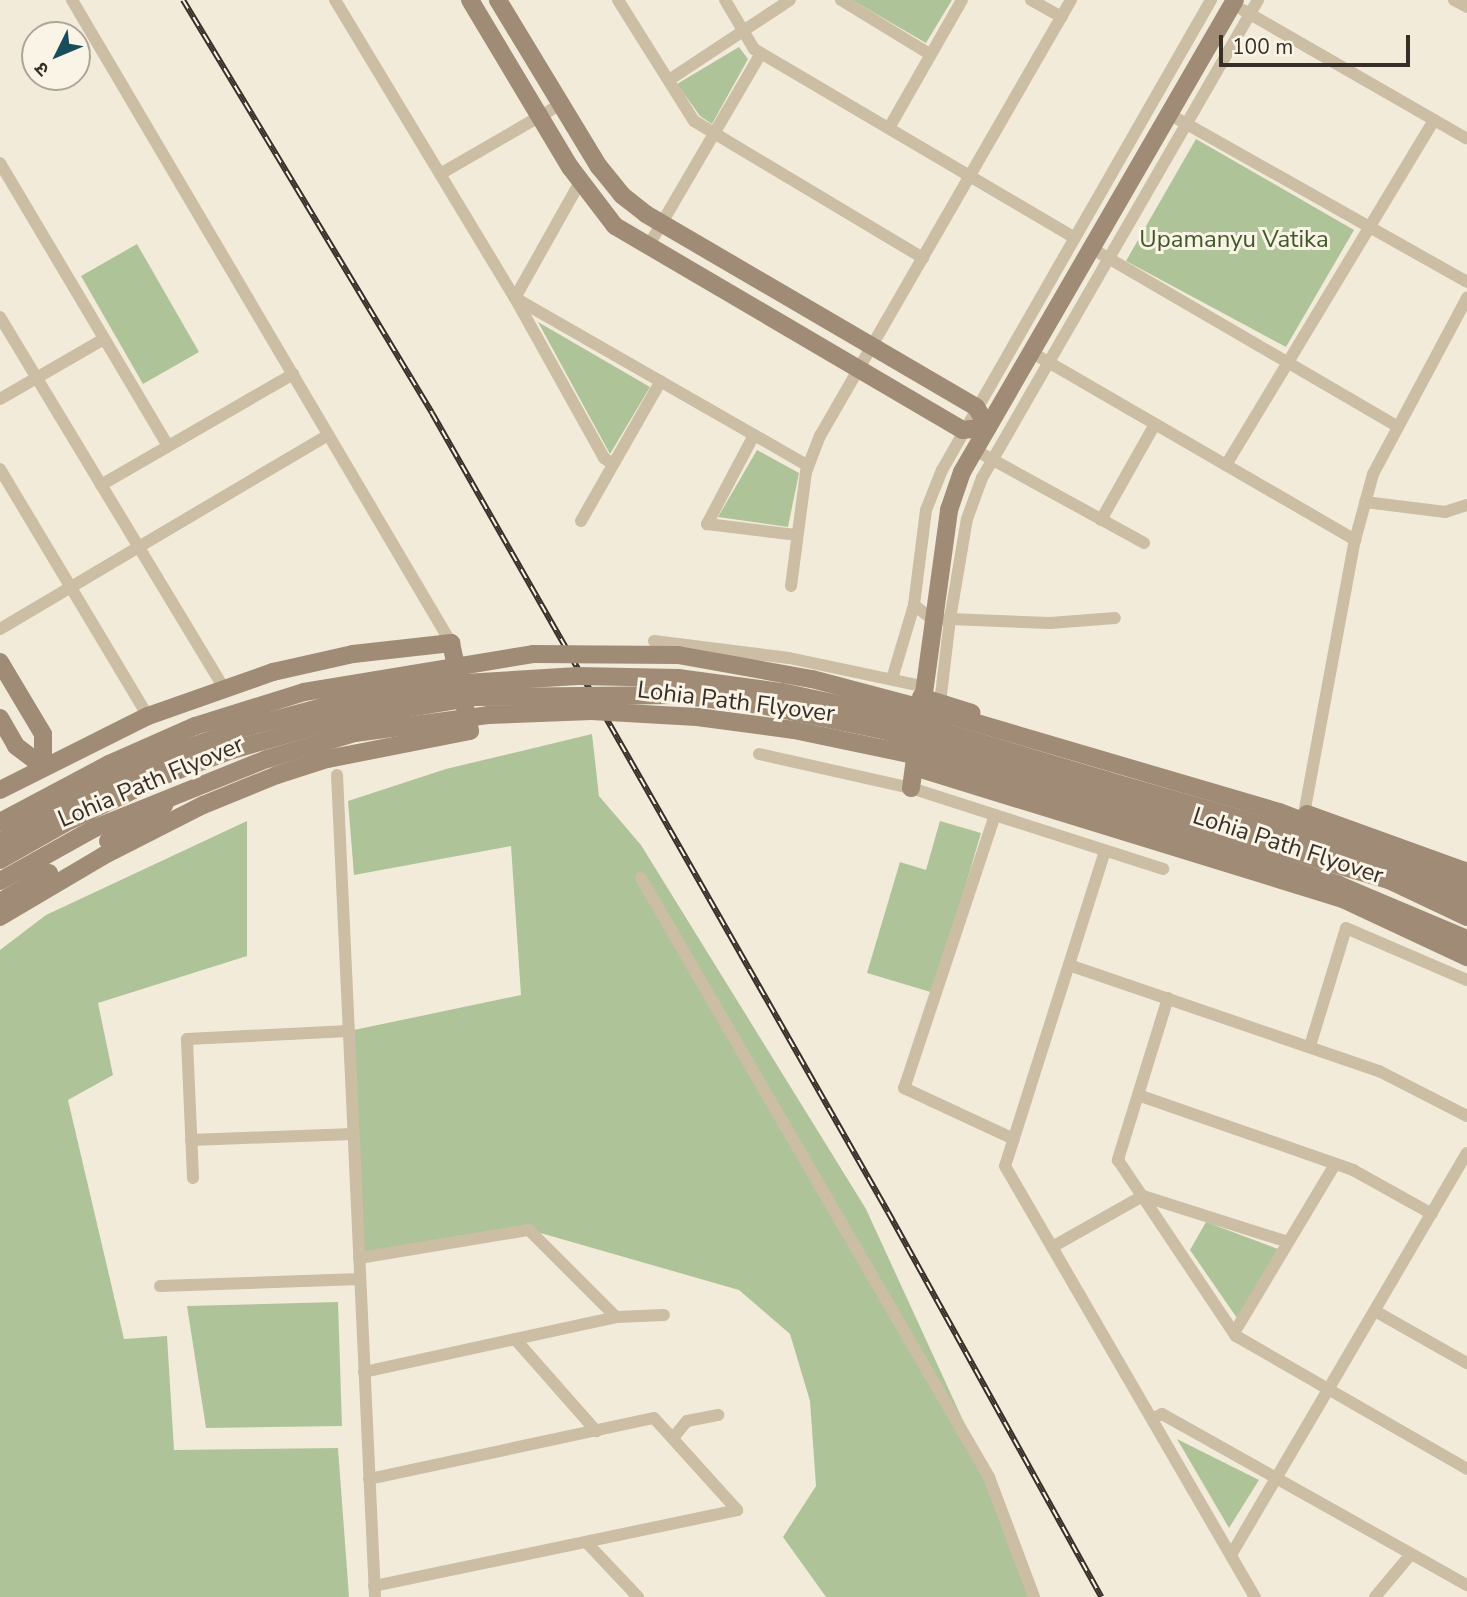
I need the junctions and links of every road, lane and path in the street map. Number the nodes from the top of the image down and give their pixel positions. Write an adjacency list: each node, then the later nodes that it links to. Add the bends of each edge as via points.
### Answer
1 (72, 0): 53 (street)
2 (335, 0): 32 (street)
3 (470, 0): 25 (main road)
4 (498, 0): 23 (main road)
5 (618, 0): 22 (street)
6 (725, 0): 19 (street)
7 (790, 0): 19 (street)
8 (841, 0): 21 (street)
9 (962, 0): 21 (street)
10 (1031, 0): 18 (street)
11 (1072, 0): 18 (street)
12 (1210, 0): 37 (street)
13 (1258, 0): 17 (street)
14 (1454, 0): 16 (street)
15 (1229, 1): 17 (street); 24 (main road)
16 (1467, 7)
17 (1250, 14): 26 (street); 27 (street)
18 (1062, 17): 33 (street)
19 (744, 33): 20 (street); 22 (street)
20 (761, 53): 28 (street); 29 (street)
21 (931, 55): 28 (street)
22 (669, 80): 29 (street, via 694,121)
23 (561, 104): 25 (street); 35 (main road, via 622,195)
24 (1169, 114): 27 (street); 39 (main road)
25 (540, 117): 32 (street); 34 (main road)
26 (1434, 120): 30 (street); 36 (street)
27 (1187, 124): 36 (street); 40 (street)
28 (889, 128): 33 (street)
29 (714, 133): 35 (street); 41 (street)
30 (1467, 139)
31 (0, 163): 47 (street)
32 (440, 174): 43 (street)
33 (970, 176): 37 (street); 41 (street)
34 (580, 181): 38 (main road, via 615,226); 43 (street)
35 (661, 223): 38 (street); 48 (main road)
36 (1368, 226): 42 (street); 50 (street)
37 (1073, 237): 57 (street)
38 (649, 245): 52 (main road)
39 (1091, 248): 40 (street); 49 (main road)
40 (1110, 257): 50 (street); 51 (street)
41 (923, 258): 48 (street)
42 (1467, 282)
43 (515, 298): 55 (street); 67 (street, via 604,458)
44 (1467, 298): 60 (street)
45 (0, 317): 46 (street)
46 (4, 333): 54 (street)
47 (104, 339): 54 (street); 64 (street)
48 (872, 346): 52 (street); 57 (main road)
49 (1031, 352): 51 (street); 59 (main road)
50 (1287, 362): 60 (street); 68 (street)
51 (1048, 363): 58 (street); 66 (street)
52 (859, 368): 61 (main road); 69 (street)
53 (293, 374): 62 (street); 64 (street)
54 (37, 378): 56 (street); 71 (street)
55 (661, 381): 63 (street); 67 (street)
56 (0, 398)
57 (976, 407): 59 (main road); 61 (street)
58 (1155, 424): 68 (street); 74 (street)
59 (988, 427): 61 (main road); 65 (main road)
60 (1398, 427): 72 (street)
61 (963, 430): 82 (street, via 926,510)
62 (328, 435): 79 (street); 87 (street)
63 (754, 435): 69 (street); 76 (street, via 707,524)
64 (168, 446): 71 (street)
65 (975, 450): 66 (street); 84 (main road, via 949,510)
66 (992, 460): 74 (street); 84 (street, via 967,519)
67 (613, 464): 75 (street)
68 (1226, 465): 77 (street)
69 (808, 466): 76 (street)
70 (0, 469): 81 (street)
71 (101, 485): 79 (street)
72 (1364, 502): 73 (street, via 1445,512); 77 (street)
73 (1467, 505)
74 (1101, 520): 78 (street)
75 (581, 521)
76 (797, 535): 80 (street)
77 (1355, 540): 103 (street)
78 (1144, 543)
79 (137, 545): 81 (street); 90 (street)
80 (790, 586)
81 (71, 587): 85 (street); 93 (street)
82 (914, 605): 84 (street); 89 (street)
83 (1115, 618): 84 (street, via 1050,623)
84 (941, 620): 91 (main road); 92 (street)
85 (0, 629)
86 (654, 641): 89 (street, via 789,658)
87 (451, 643): 90 (main road, via 353,654); 118 (main road, via 470,731 461,737 327,759 203,805 103,856)
88 (0, 662): 96 (main road, via 43,734)
89 (892, 679): 91 (street)
90 (224, 688): 93 (main road)
91 (922, 692): 92 (main road); 97 (main road)
92 (940, 703): 103 (main road)
93 (148, 716): 96 (main road)
94 (0, 718): 96 (main road, via 16,746)
95 (759, 754): 99 (street)
96 (43, 765): 101 (main road)
97 (914, 767): 99 (main road); 115 (main road)
98 (337, 775): 125 (street)
99 (911, 788): 104 (street)
100 (1103, 788): 106 (main road, Lohia Path Flyover, bridge, via 884,714 782,692 678,678 553,678 464,683 341,702 240,729 164,757 60,806); 108 (main road, Lohia Path Flyover, bridge, via 883,730 761,705 676,695 476,697 341,719 232,750 142,786); 112 (main road, Lohia Path Flyover); 114 (main road, Lohia Path Flyover, via 1313,840)
101 (0, 790)
102 (184, 791): 113 (main road, Lohia Path Flyover, bridge, via 95,828); 116 (main road, bridge, via 124,832); 120 (main road, Lohia Path Flyover, bridge, via 267,759 355,733 488,715 591,711 697,717 794,730 933,759 1339,885)
103 (1304, 814): 110 (main road)
104 (995, 815): 107 (street); 130 (street, via 904,1088)
105 (0, 822): 110 (main road, Lohia Path Flyover, bridge, via 109,764 195,726 304,692 533,654 678,655 812,679 963,719 1279,812)
106 (0, 842)
107 (1105, 851): 109 (street); 122 (street)
108 (0, 860)
109 (1163, 869)
110 (1465, 875): 114 (main road)
111 (641, 878): 163 (street, via 989,1477)
112 (1389, 880): 115 (main road); 119 (main road, Lohia Path Flyover)
113 (0, 881)
114 (1446, 892): 117 (main road, Lohia Path Flyover)
115 (1322, 893): 121 (main road)
116 (0, 902)
117 (1467, 903)
118 (0, 917)
119 (1467, 917)
120 (1467, 939)
121 (1467, 957)
122 (1069, 965): 124 (street); 130 (street)
123 (1467, 980): 126 (street, via 1346,928)
124 (1168, 998): 126 (street); 127 (street)
125 (349, 1031): 129 (street); 131 (street, via 187,1039)
126 (1310, 1046): 128 (street, via 1379,1070)
127 (1138, 1095): 133 (street); 135 (street, via 1118,1160)
128 (1467, 1116)
129 (353, 1134): 131 (street); 139 (street)
130 (1014, 1139): 138 (street, via 1005,1166)
131 (191, 1140): 134 (street)
132 (1467, 1153): 136 (street)
133 (1335, 1164): 136 (street); 137 (street)
134 (193, 1178)
135 (1143, 1196): 137 (street); 138 (street); 145 (street)
136 (1432, 1213): 142 (street)
137 (1288, 1242): 145 (street)
138 (1052, 1247): 151 (street)
139 (359, 1258): 140 (street); 144 (street, via 530,1230)
140 (360, 1279): 141 (street); 148 (street)
141 (160, 1286)
142 (1375, 1311): 147 (street); 149 (street)
143 (664, 1315): 144 (street)
144 (616, 1317): 146 (street)
145 (1234, 1333): 149 (street)
146 (515, 1339): 148 (street); 152 (street)
147 (1467, 1361)
148 (364, 1372): 155 (street)
149 (1328, 1391): 154 (street); 156 (street)
150 (718, 1415): 153 (street, via 687,1421)
151 (1152, 1419): 156 (street, via 1162,1414); 159 (street)
152 (596, 1431): 153 (street, via 654,1418); 155 (street)
153 (673, 1438): 157 (street, via 737,1510)
154 (1467, 1469)
155 (369, 1479): 161 (street)
156 (1277, 1479): 158 (street); 159 (street)
157 (586, 1542): 161 (street); 162 (street)
158 (1411, 1554): 160 (street); 165 (street)
159 (1231, 1555): 164 (street)
160 (1467, 1585)
161 (374, 1592)
162 (638, 1597)
163 (1034, 1597)
164 (1255, 1597)
165 (1375, 1597)

